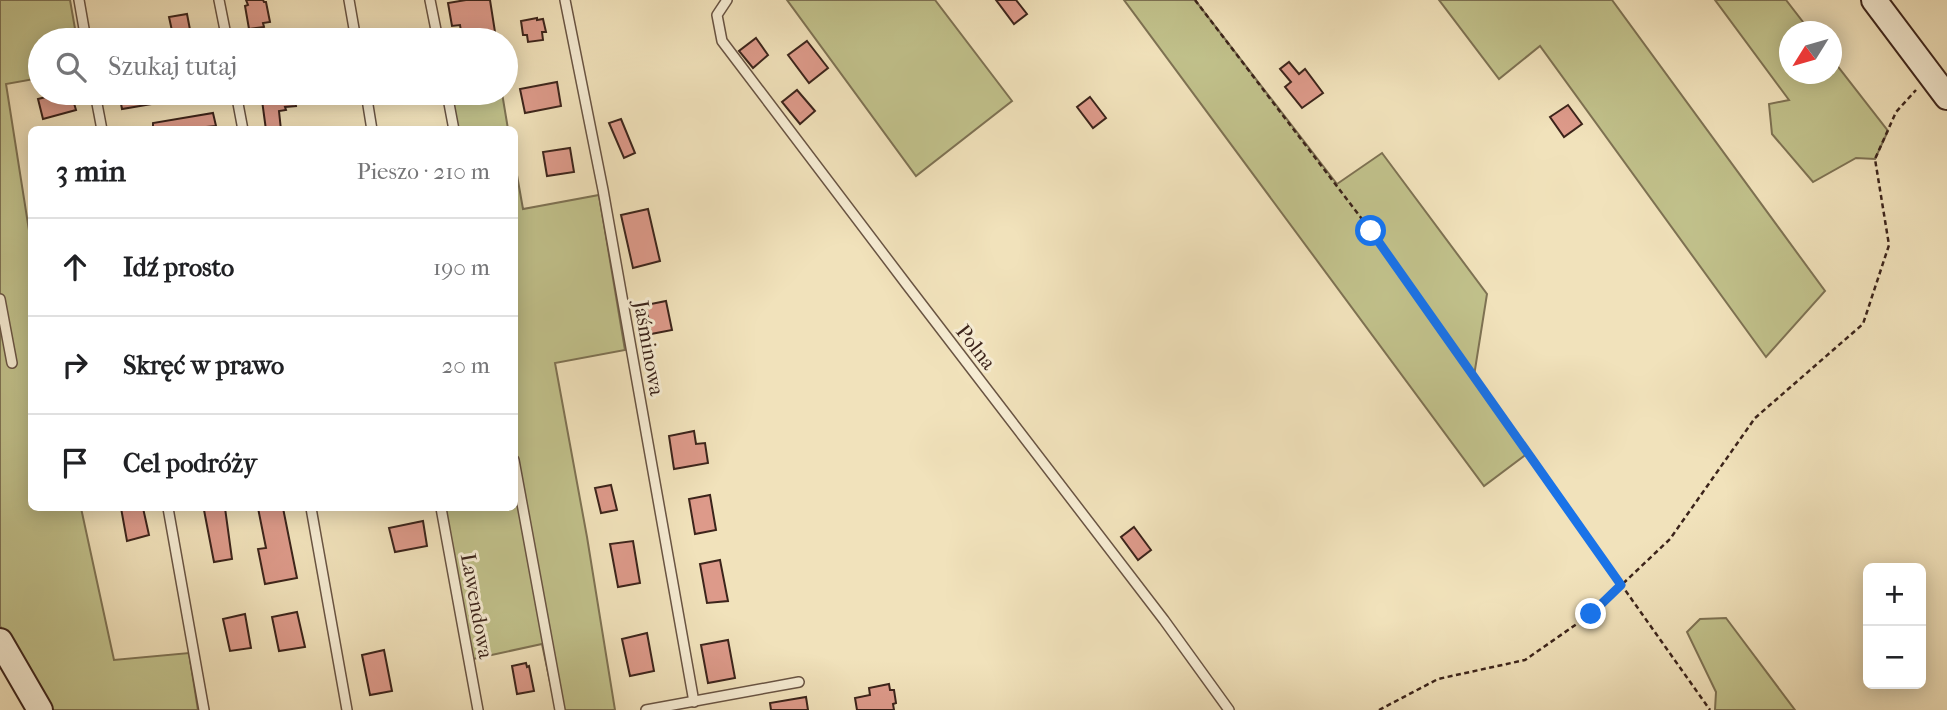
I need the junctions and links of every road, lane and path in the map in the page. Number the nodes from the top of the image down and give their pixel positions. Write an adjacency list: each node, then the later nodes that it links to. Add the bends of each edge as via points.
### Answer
1 (79, 0): 9 (lane)
2 (219, 0): 10 (lane)
3 (349, 0): 11 (lane)
4 (430, 0): 12 (lane)
5 (565, 0): 32 (lane, Jaśminowa)
6 (727, 0): 39 (lane, Polna, via 717,15 722,41)
7 (1195, 0): 29 (path, via 1344,194)
8 (1874, 0): 13 (street)
9 (84, 28)
10 (224, 28)
11 (354, 28)
12 (436, 28)
13 (1930, 74): 14 (street); 29 (path, via 1896,112 1875,159 1889,245 1863,324 1755,418 1670,539)
14 (1947, 97)
15 (97, 105): 19 (lane)
16 (238, 105): 20 (lane)
17 (368, 105): 21 (lane)
18 (449, 105): 22 (lane)
19 (101, 126)
20 (242, 126)
21 (371, 126)
22 (453, 126)
23 (0, 299): 24 (lane)
24 (12, 363)
25 (518, 482): 37 (lane)
26 (170, 511): 34 (lane)
27 (312, 511): 35 (lane)
28 (442, 511): 36 (lane, Lawendowa)
29 (1621, 585): 40 (path, via 1591,614 1525,660 1438,679); 41 (path)
30 (0, 641): 33 (street)
31 (799, 682): 32 (lane)
32 (694, 702): 38 (lane)
33 (40, 710)
34 (204, 710)
35 (347, 710)
36 (478, 710)
37 (560, 710)
38 (646, 710)
39 (1229, 710)
40 (1379, 710)
41 (1710, 710)

